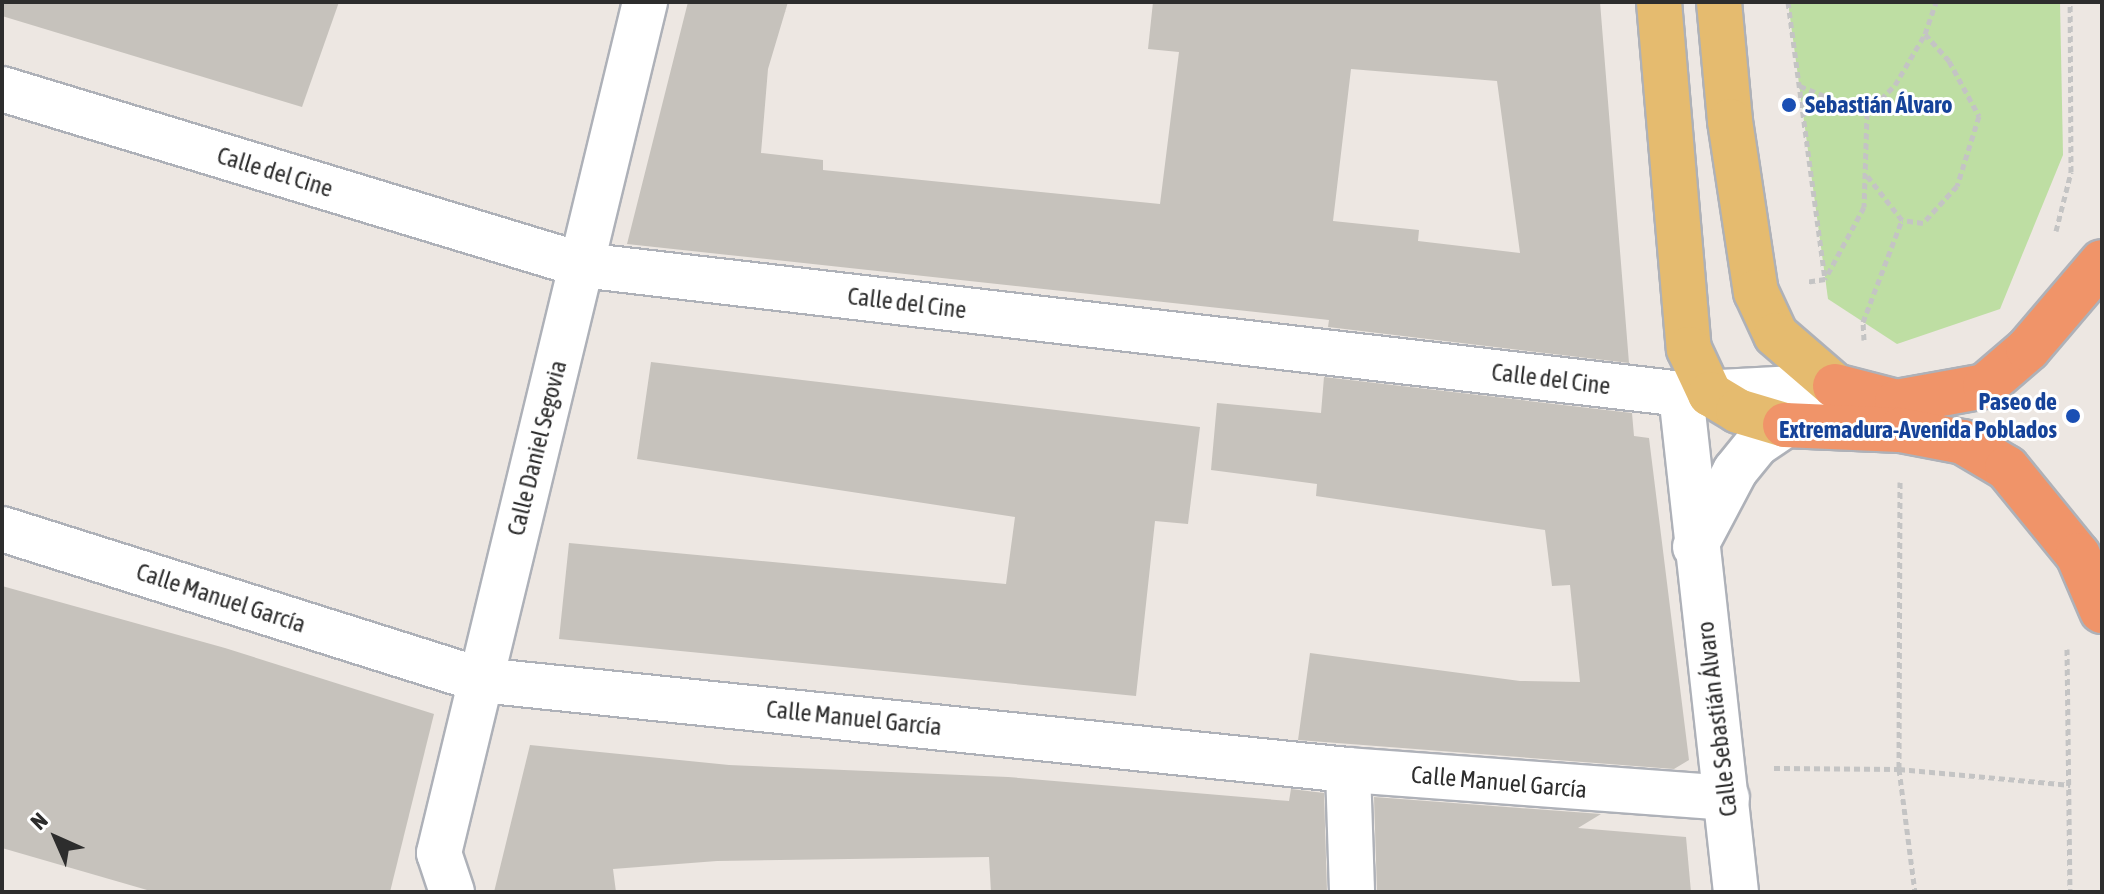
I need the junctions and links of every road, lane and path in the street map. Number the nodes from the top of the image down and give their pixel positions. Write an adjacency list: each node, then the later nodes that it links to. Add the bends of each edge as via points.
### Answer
1 (645, 2): 15 (street, Calle Daniel Segovia)
2 (1659, 2): 21 (main road)
3 (1719, 2): 20 (main road, via 1730,121 1756,292)
4 (1788, 2): 8 (path)
5 (1936, 2): 7 (path)
6 (2070, 2): 13 (path, via 2071,172)
7 (1925, 34): 10 (path, via 1895,85); 12 (path, via 1949,61 1979,116 1957,186 1923,223)
8 (1800, 86): 10 (path); 16 (path)
9 (2, 89): 15 (street, Calle del Cine)
10 (1867, 113): 11 (path)
11 (1865, 173): 12 (path); 16 (path, via 1864,207)
12 (1902, 220): 22 (path, via 1863,322)
13 (2052, 246)
14 (2102, 262): 22 (highway, via 2028,349 1985,386 1897,402)
15 (582, 265): 21 (street, Calle del Cine); 28 (street, Calle Daniel Segovia)
16 (1825, 279): 17 (path)
17 (1808, 282): 18 (path); 19 (path)
18 (1797, 284)
19 (1811, 294)
20 (1776, 335): 22 (main road); 23 (street)
21 (1695, 394): 23 (main road); 25 (street, Calle Sebastián Álvaro)
22 (1857, 403): 23 (street); 26 (highway, via 1963,442 2007,468 2078,555); 29 (path, via 1868,456 1900,456)
23 (1771, 419): 25 (street, via 1735,471)
24 (2, 529): 28 (street, Calle Manuel García)
25 (1695, 547): 31 (street, Calle Sebastián Álvaro)
26 (2102, 611)
27 (2067, 635): 32 (path)
28 (481, 680): 30 (street, Calle Manuel García); 33 (street, Calle Daniel Segovia, via 439,853)
29 (1899, 769): 31 (path); 32 (path); 36 (path)
30 (1348, 770): 31 (street, Calle Manuel García); 34 (street)
31 (1726, 783): 35 (street, Calle Sebastián Álvaro)
32 (2070, 785): 37 (path)
33 (452, 892)
34 (1352, 892)
35 (1736, 892)
36 (1915, 892)
37 (2070, 892)

